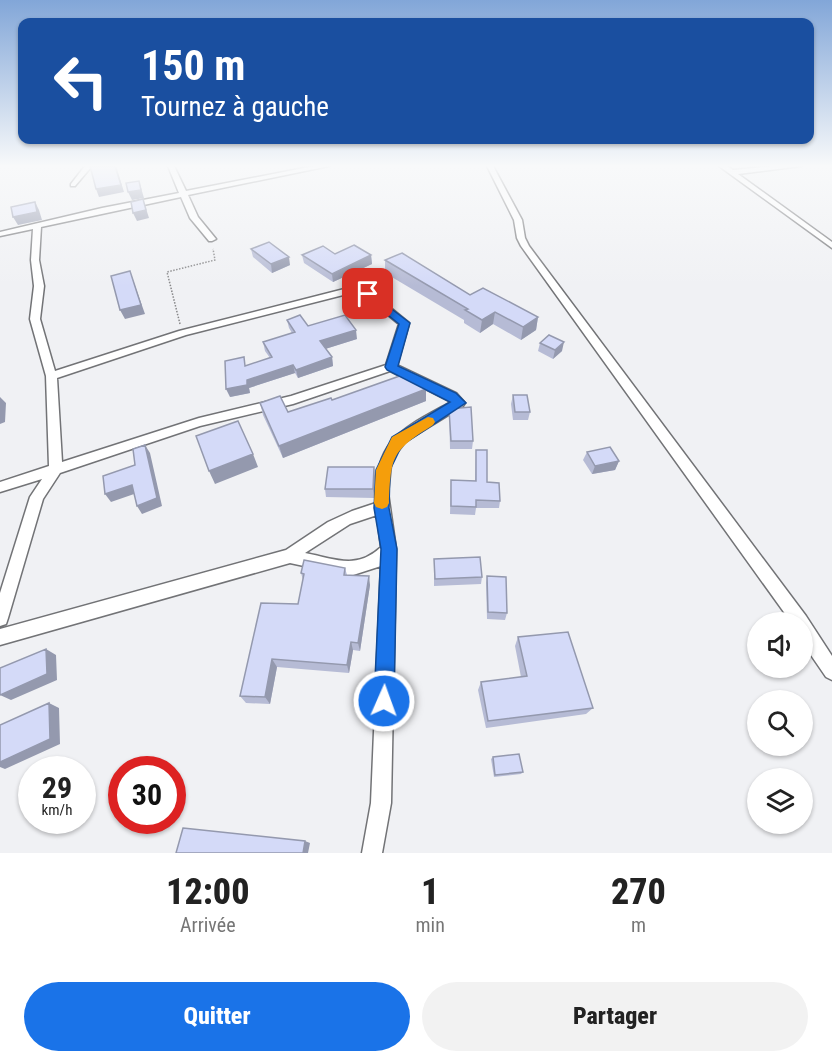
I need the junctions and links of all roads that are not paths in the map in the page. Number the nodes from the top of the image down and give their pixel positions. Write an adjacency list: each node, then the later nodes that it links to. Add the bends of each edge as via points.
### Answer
1 (132, 206): 5 (street)
2 (188, 206): 7 (street)
3 (511, 206): 16 (street, via 525,246)
4 (778, 206): 8 (street)
5 (37, 226): 6 (street); 10 (street, via 35,260 39,286 35,319)
6 (0, 234)
7 (212, 238)
8 (832, 246)
9 (391, 367): 10 (street, via 404,323 356,289 183,333); 11 (street, via 293,400 199,423); 13 (street, via 459,403 397,441 383,470)
10 (51, 376): 11 (street)
11 (56, 468): 12 (street); 17 (street, via 37,497)
12 (0, 486)
13 (381, 508): 14 (street); 15 (street, via 366,511 309,541)
14 (389, 549): 15 (street, via 374,563 350,569); 21 (street, via 381,803)
15 (290, 556): 18 (street)
16 (793, 612)
17 (0, 618)
18 (0, 637)
19 (813, 643): 20 (street)
20 (832, 671)
21 (372, 853)

